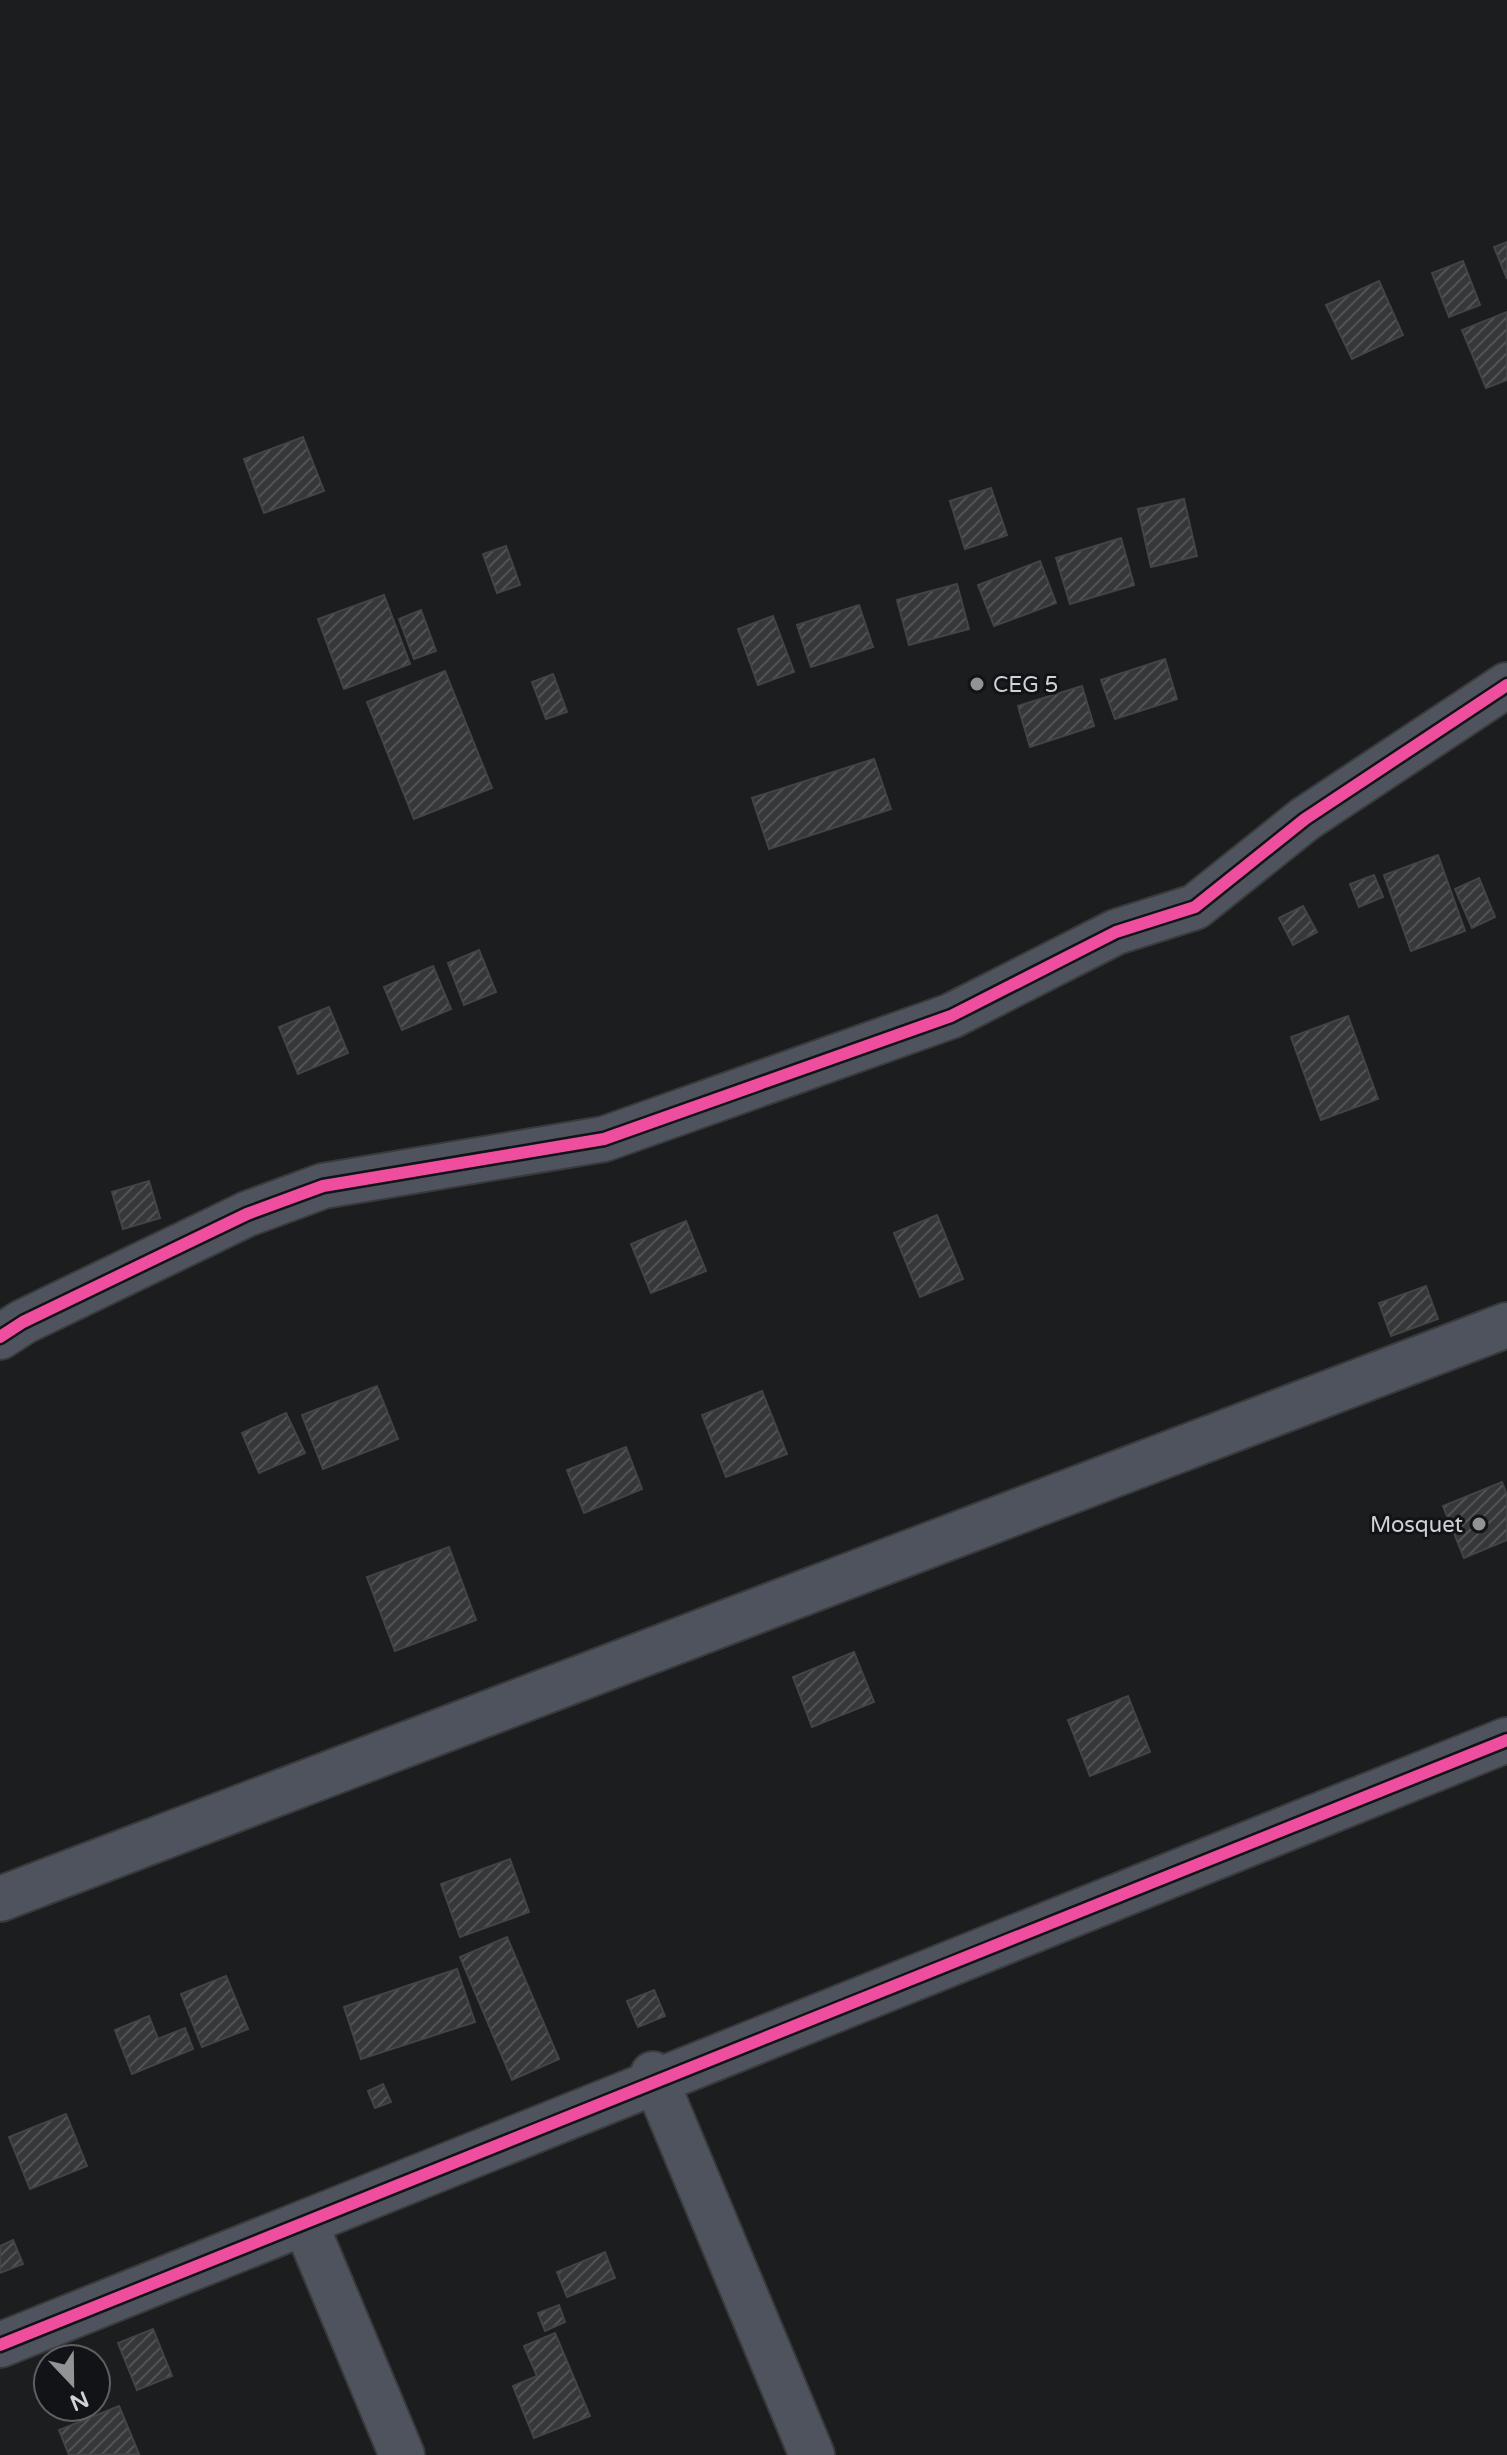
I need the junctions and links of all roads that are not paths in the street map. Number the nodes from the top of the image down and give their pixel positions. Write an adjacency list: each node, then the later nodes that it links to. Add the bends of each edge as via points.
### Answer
1 (1507, 685): 3 (street, via 1305,819 1195,907 1116,932 951,1016 604,1139 323,1186 247,1214)
2 (1507, 1325): 5 (street)
3 (0, 1337)
4 (1507, 1740): 6 (street)
5 (0, 1899)
6 (655, 2078): 7 (street); 10 (street)
7 (305, 2223): 8 (street); 9 (street)
8 (0, 2345)
9 (402, 2455)
10 (812, 2455)

